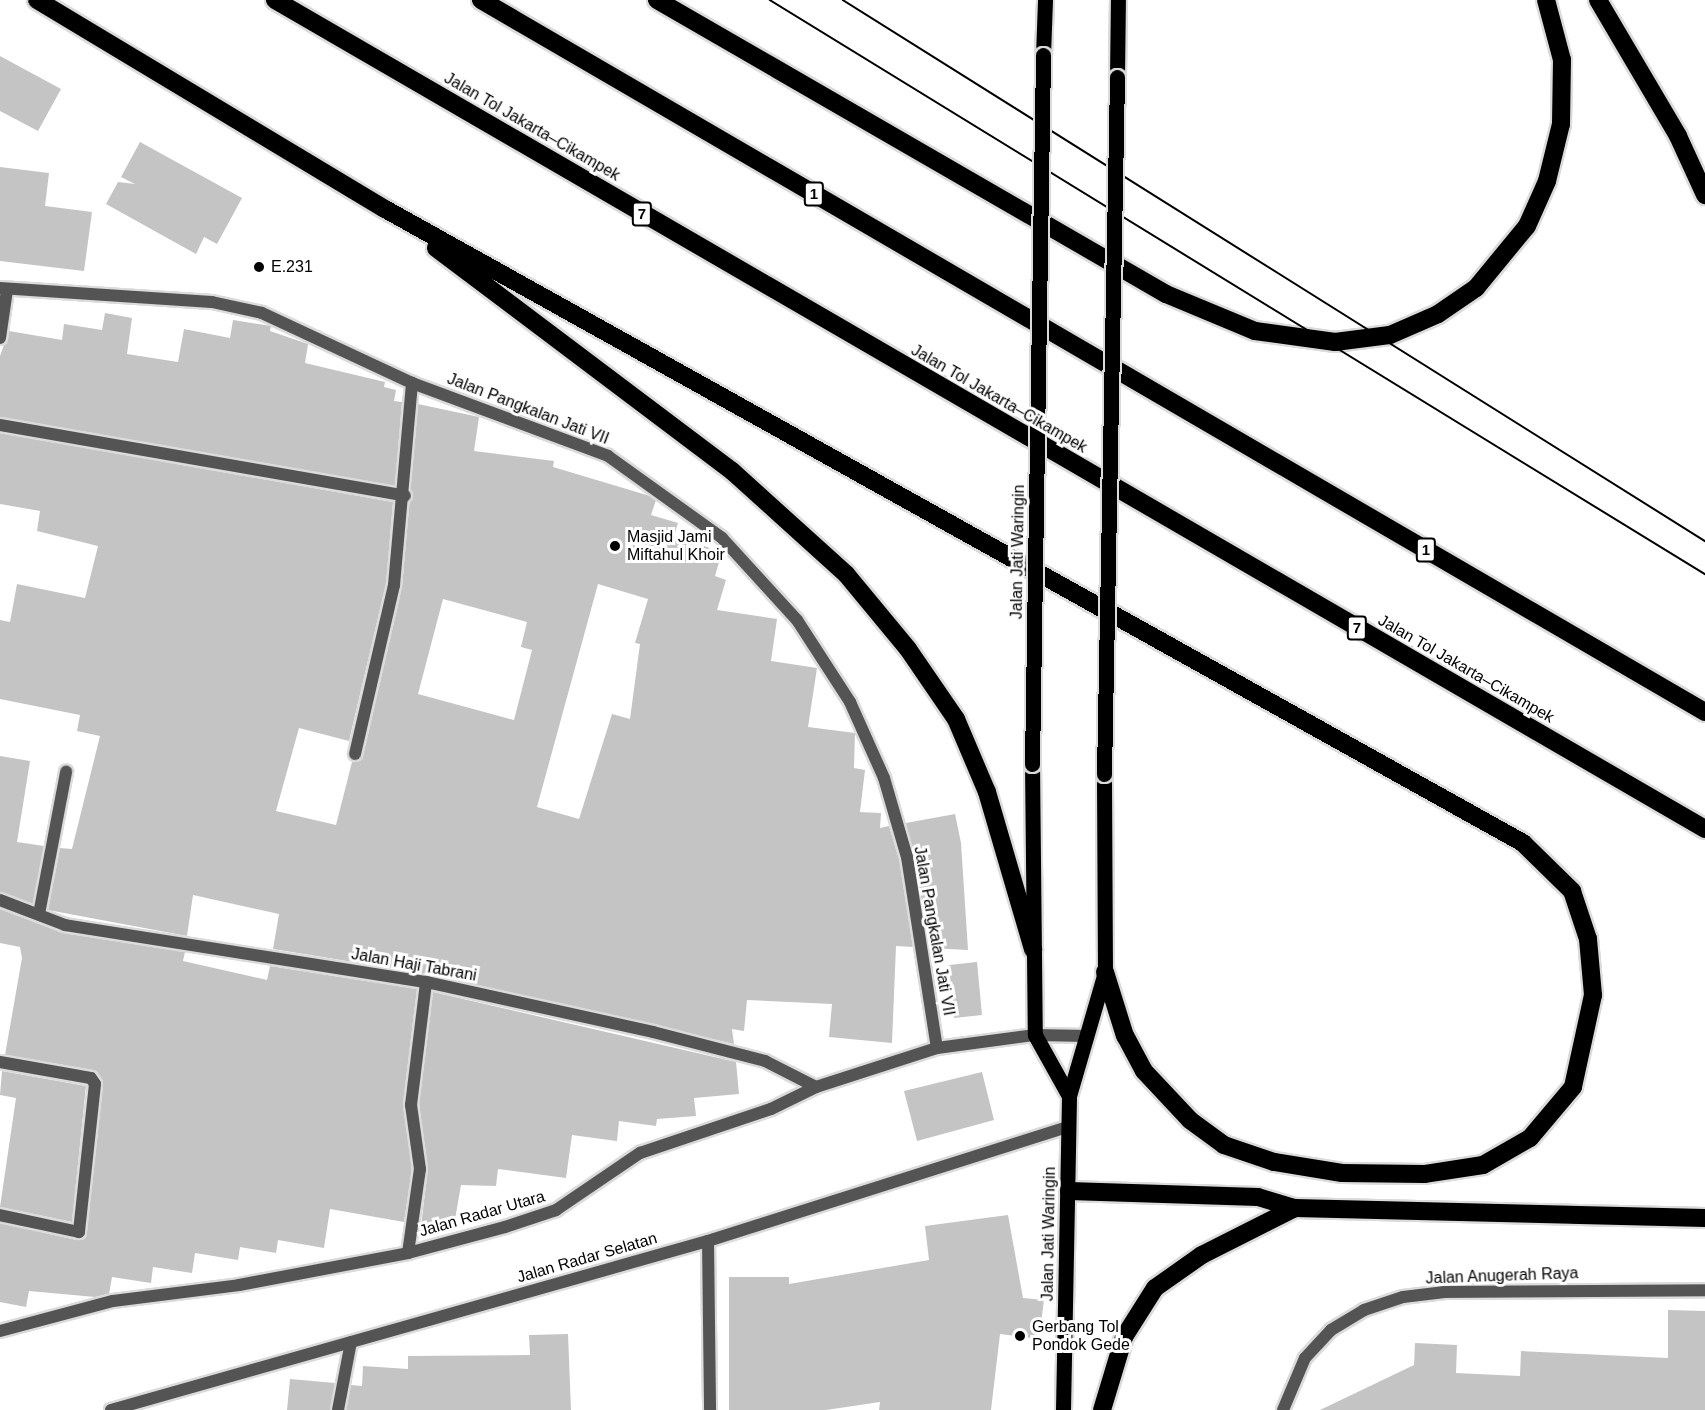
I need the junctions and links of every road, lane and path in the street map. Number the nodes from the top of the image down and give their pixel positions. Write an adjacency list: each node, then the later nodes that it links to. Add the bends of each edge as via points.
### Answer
1 (37, 0): 10 (highway)
2 (274, 0): 19 (highway, Jalan Tol Jakarta–Cikampek / 7)
3 (481, 0): 16 (highway, 1)
4 (657, 0): 7 (highway, via 1166,294 1255,331 1335,342 1390,335 1438,314 1476,288 1527,226 1547,181 1562,116 1562,60)
5 (1045, 0): 22 (main road, Jalan Jati Waringin, bridge, via 1032,764)
6 (1118, 0): 23 (main road, Jalan Jati Waringin, bridge, via 1104,774)
7 (1546, 0)
8 (1598, 0): 9 (highway, via 1678,136)
9 (1705, 195)
10 (385, 209): 22 (highway, via 732,471 846,574 908,649 956,719 987,792); 23 (highway, via 1523,843 1572,891 1588,939 1593,994 1573,1087 1530,1138 1483,1165 1424,1174 1342,1173 1224,1145 1190,1120 1144,1071 1125,1036)
11 (3, 289): 12 (street); 13 (street, Jalan Pangkalan Jati VII, via 180,299 262,313)
12 (0, 338)
13 (412, 383): 15 (street); 27 (street, Jalan Pangkalan Jati VII, via 608,456 722,538 797,620 850,702 884,778 907,857)
14 (0, 425): 15 (street)
15 (405, 496): 17 (street, via 394,585)
16 (1705, 712)
17 (355, 754)
18 (66, 772): 21 (street)
19 (1705, 829)
20 (0, 900): 21 (street, Jalan Haji Tabrani)
21 (39, 914): 24 (street, Jalan Haji Tabrani, via 126,937)
22 (1033, 949): 25 (main road, Jalan Jati Waringin)
23 (1105, 972): 26 (main road, Jalan Jati Waringin)
24 (426, 982): 29 (street, Jalan Haji Tabrani, via 765,1061); 37 (street, via 411,1105 420,1169)
25 (1035, 1035): 26 (street, Jalan Radar Utara); 27 (street, Jalan Radar Utara); 30 (main road, Jalan Jati Waringin)
26 (1088, 1036): 30 (main road, Jalan Jati Waringin)
27 (937, 1048): 29 (street, Jalan Radar Utara)
28 (0, 1062): 34 (street, via 91,1078 95,1084 79,1232)
29 (816, 1087): 37 (street, Jalan Radar Utara, via 771,1109 640,1153 556,1210)
30 (1069, 1096): 31 (main road, Jalan Jati Waringin)
31 (1068, 1127): 32 (main road, Jalan Jati Waringin); 36 (street, Jalan Radar Selatan)
32 (1069, 1191): 33 (highway, via 1258,1197); 44 (main road, Jalan Jati Waringin)
33 (1295, 1208): 35 (highway); 45 (highway, via 1202,1256 1155,1288 1124,1337)
34 (0, 1215)
35 (1705, 1218)
36 (708, 1241): 40 (street, Jalan Radar Selatan); 43 (street)
37 (408, 1252): 39 (street, Jalan Radar Utara, via 239,1285 113,1301)
38 (1705, 1290): 46 (street, Jalan Anugerah Raya, via 1402,1297 1364,1310 1331,1330 1305,1358)
39 (0, 1331)
40 (351, 1342): 41 (street, Jalan Radar Selatan); 42 (street)
41 (111, 1410)
42 (338, 1410)
43 (710, 1410)
44 (1063, 1410)
45 (1102, 1410)
46 (1283, 1410)

